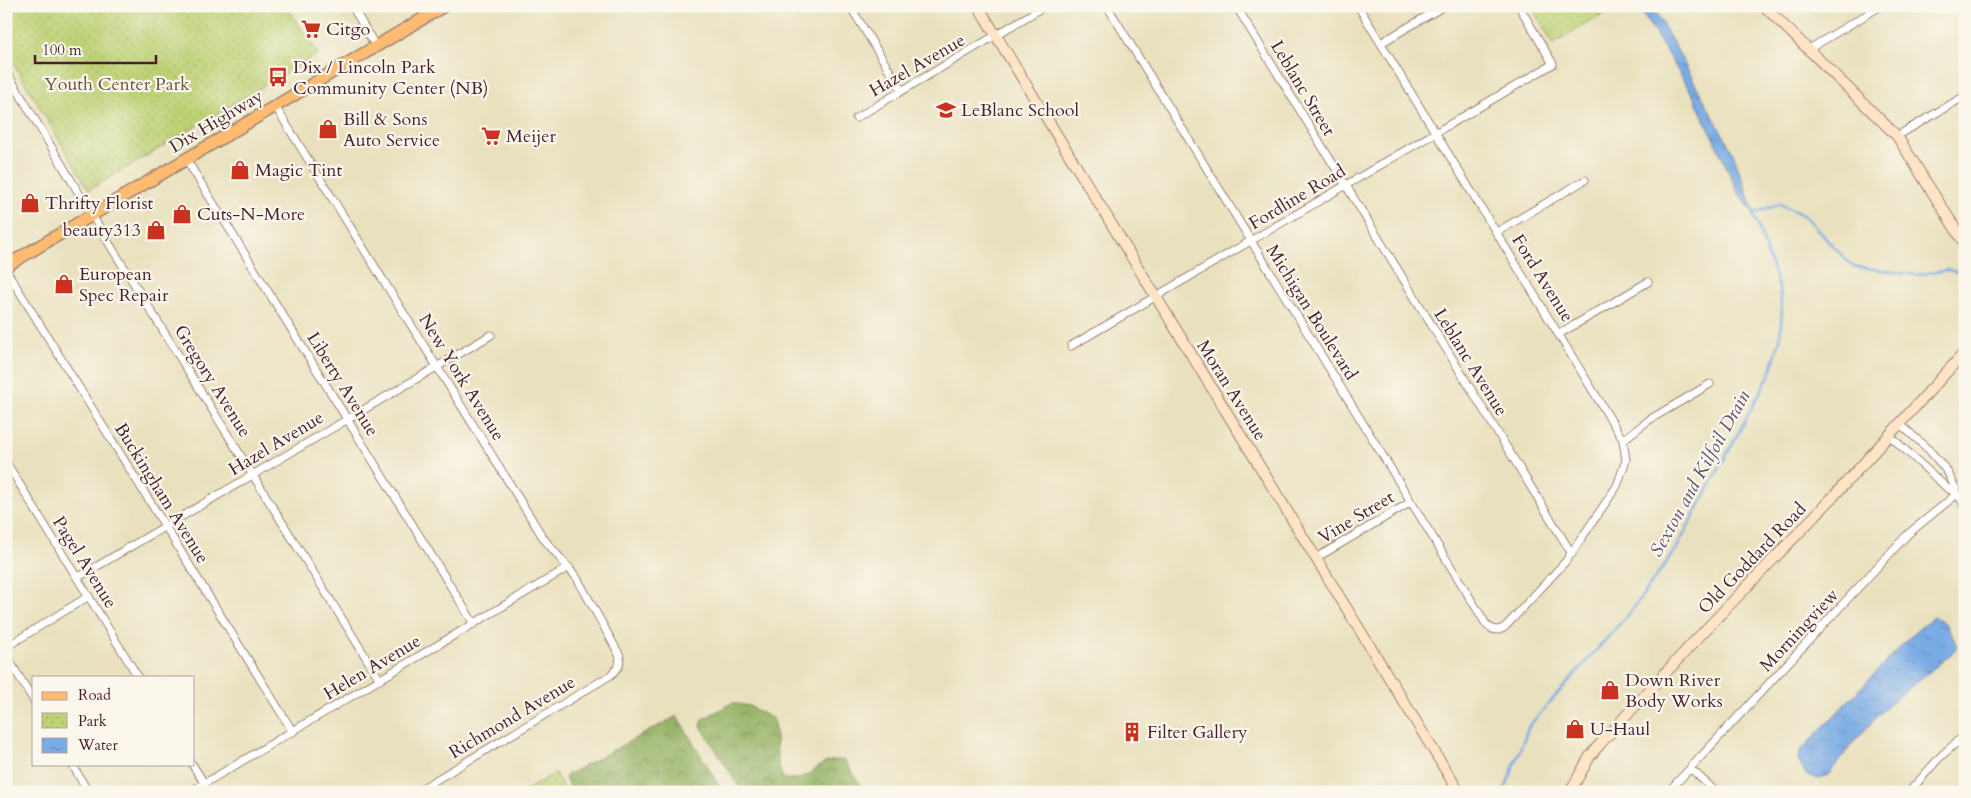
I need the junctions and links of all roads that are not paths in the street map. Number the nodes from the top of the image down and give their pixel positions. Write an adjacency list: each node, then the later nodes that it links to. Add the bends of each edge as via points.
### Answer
1 (352, 6): 15 (street)
2 (444, 6): 15 (main road, Dix Highway)
3 (850, 6): 18 (street)
4 (978, 6): 13 (main road, Moran Avenue)
5 (1045, 6): 13 (street, Hazel Avenue)
6 (1107, 6): 30 (street, Michigan Boulevard)
7 (1236, 6): 26 (street, Leblanc Street)
8 (1358, 6): 14 (street, Ford Avenue)
9 (1444, 6): 14 (street)
10 (1519, 6): 22 (street, Fordline Road, via 1553,64)
11 (1764, 6): 16 (main road)
12 (1881, 6): 16 (street)
13 (996, 36): 18 (street, Hazel Avenue); 34 (main road, Moran Avenue)
14 (1381, 43): 22 (street, Ford Avenue)
15 (376, 47): 20 (main road, Dix Highway)
16 (1809, 49): 23 (main road)
17 (6, 72): 27 (street, Gregory Avenue)
18 (902, 91): 21 (street, Hazel Avenue)
19 (1965, 96): 23 (street)
20 (275, 106): 24 (main road, Dix Highway); 39 (street, New York Avenue)
21 (856, 118)
22 (1435, 133): 26 (street, Fordline Road); 28 (street, Ford Avenue)
23 (1897, 136): 29 (main road)
24 (186, 159): 27 (main road, Dix Highway); 41 (street, Liberty Avenue)
25 (1585, 180): 28 (street)
26 (1345, 186): 30 (street, Fordline Road); 53 (street, Leblanc Avenue)
27 (92, 215): 31 (main road, Dix Highway); 48 (street, Gregory Avenue)
28 (1497, 232): 35 (street, Ford Avenue)
29 (1963, 239)
30 (1250, 242): 34 (street, Fordline Road); 50 (street, Michigan Boulevard)
31 (6, 266)
32 (6, 270): 52 (street, Buckingham Avenue)
33 (1648, 282): 35 (street)
34 (1156, 297): 37 (street, Fordline Road); 54 (main road, Moran Avenue)
35 (1559, 334): 44 (street, Ford Avenue)
36 (490, 335): 39 (street, Hazel Avenue)
37 (1071, 346)
38 (1965, 352): 42 (main road, Old Goddard Road)
39 (437, 366): 41 (street, Hazel Avenue); 55 (street, New York Avenue, via 544,539)
40 (1710, 384): 44 (street, via 1649,420)
41 (347, 419): 48 (street, Hazel Avenue); 58 (street, Liberty Avenue)
42 (1899, 423): 43 (main road, Old Goddard Road); 45 (street)
43 (1890, 434): 47 (street); 77 (main road, Old Goddard Road, via 1601,743)
44 (1623, 440): 53 (street, via 1626,460 1621,479)
45 (1929, 450): 47 (street); 49 (street, via 1947,471)
46 (6, 462): 56 (street, Pagel Avenue)
47 (1920, 462): 49 (street)
48 (254, 474): 52 (street, Hazel Avenue); 63 (street, Gregory Avenue)
49 (1956, 494): 51 (street); 71 (street, Morningview, via 1908,534)
50 (1411, 502): 53 (street, Michigan Boulevard, via 1486,624 1495,630 1506,626); 54 (street, Vine Street)
51 (1965, 508)
52 (166, 526): 56 (street, Hazel Avenue); 65 (street, Buckingham Avenue)
53 (1572, 554)
54 (1316, 558): 76 (main road, Moran Avenue)
55 (569, 567): 58 (street, Helen Avenue); 61 (street, New York Avenue, via 617,647)
56 (77, 578): 57 (street, Pagel Avenue)
57 (89, 596): 59 (street); 62 (street, Pagel Avenue)
58 (474, 624): 63 (street, Helen Avenue)
59 (6, 647)
60 (6, 655): 64 (street)
61 (620, 663): 75 (street, Richmond Avenue, via 610,675)
62 (137, 676)
63 (380, 680): 65 (street, Helen Avenue)
64 (32, 698)
65 (293, 732): 72 (street, Helen Avenue)
66 (1965, 735): 67 (street)
67 (1957, 741): 68 (street); 80 (street)
68 (1965, 750)
69 (73, 766): 73 (street)
70 (193, 766): 72 (street)
71 (1691, 769): 78 (street, Morningview); 79 (street)
72 (204, 783): 74 (street, Helen Avenue)
73 (88, 792)
74 (190, 792)
75 (416, 792)
76 (1459, 792)
77 (1570, 792)
78 (1668, 792)
79 (1716, 792)
80 (1909, 792)

